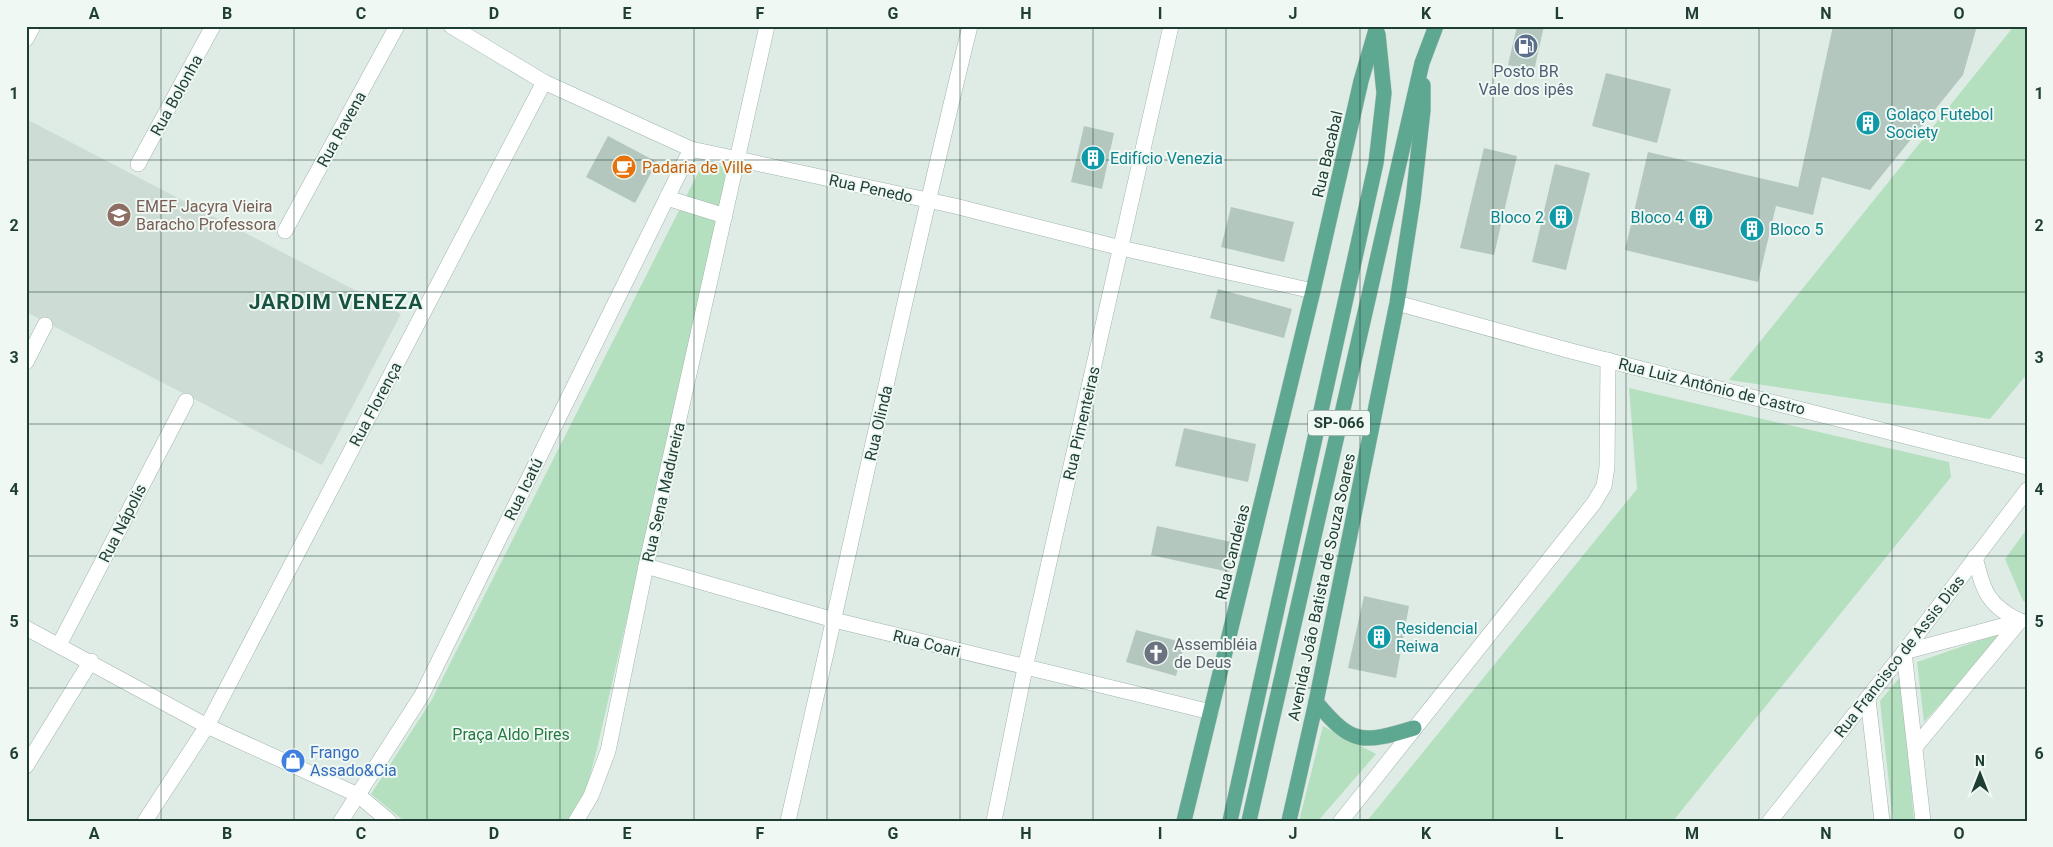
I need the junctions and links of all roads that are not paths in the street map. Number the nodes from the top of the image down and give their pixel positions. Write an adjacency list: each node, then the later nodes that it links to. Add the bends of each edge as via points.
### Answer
1 (33, 26): 10 (street)
2 (213, 26): 15 (street, Rua Bolonha)
3 (397, 26): 19 (street, Rua Ravena)
4 (451, 26): 12 (street, Rua Penedo)
5 (767, 26): 14 (street, Rua Sena Madureira)
6 (970, 26): 17 (street, Rua Olinda)
7 (1171, 26): 20 (street, Rua Pimenteiras)
8 (1377, 26): 21 (main road, Rua Bacabal, via 1361,81); 53 (main road, SP-066, via 1384,93 1376,163)
9 (1436, 26): 11 (main road, SP-066)
10 (26, 39)
11 (1422, 63): 22 (main road, Avenida João Batista de Souza Soares, via 1423,110); 54 (main road, SP-066)
12 (544, 82): 13 (street, Rua Penedo); 41 (street, Rua Florença)
13 (691, 149): 14 (street, Rua Penedo); 16 (street, Rua Icatú)
14 (738, 158): 17 (street, Rua Penedo); 18 (street, Rua Sena Madureira)
15 (138, 164)
16 (667, 198): 18 (street); 45 (street, Rua Icatú, via 422,695)
17 (928, 200): 20 (street, Rua Penedo); 31 (street, Rua Olinda)
18 (725, 216): 30 (street, Rua Sena Madureira)
19 (285, 231)
20 (1121, 248): 21 (street, Rua Penedo); 37 (street, Rua Pimenteiras)
21 (1313, 291): 40 (main road, Rua Candeias)
22 (1398, 303): 24 (street, Rua Luiz Antônio de Castro); 39 (main road, Avenida João Batista de Souza Soares)
23 (45, 325): 25 (street)
24 (1608, 360): 27 (street, Rua Luiz Antônio de Castro); 42 (street, via 1608,449 1604,486 1594,503)
25 (26, 362)
26 (186, 401): 34 (street, Rua Nápolis)
27 (2027, 467)
28 (2027, 490): 29 (street, Rua Francisco de Assis Dias)
29 (1975, 557): 32 (street, via 1983,588 1995,605); 35 (street, Rua Francisco de Assis Dias)
30 (646, 566): 31 (street, Rua Coari); 49 (street, Rua Sena Madureira, via 608,751 591,796)
31 (834, 620): 37 (street, Rua Coari); 50 (street, Rua Olinda)
32 (2023, 620): 35 (street); 43 (street)
33 (26, 628): 34 (street)
34 (59, 645): 36 (street)
35 (1904, 652): 38 (street, Rua Francisco de Assis Dias); 43 (street)
36 (91, 661): 41 (street); 44 (street)
37 (1025, 668): 40 (street, Rua Coari); 51 (street, Rua Pimenteiras)
38 (1868, 699): 57 (street, Rua Francisco de Assis Dias); 58 (street)
39 (1316, 702): 42 (main road, via 1344,732 1367,740); 55 (main road, Avenida João Batista de Souza Soares)
40 (1211, 712): 52 (main road, Rua Candeias)
41 (206, 726): 45 (street); 46 (street, Rua Florença)
42 (1414, 728): 56 (street)
43 (1916, 746): 59 (street)
44 (26, 766)
45 (358, 795): 47 (street, Rua Icatú); 48 (street)
46 (145, 821)
47 (341, 821)
48 (389, 821)
49 (576, 821)
50 (788, 821)
51 (994, 821)
52 (1184, 821)
53 (1230, 821)
54 (1249, 821)
55 (1288, 821)
56 (1341, 821)
57 (1770, 821)
58 (1882, 821)
59 (1923, 821)

